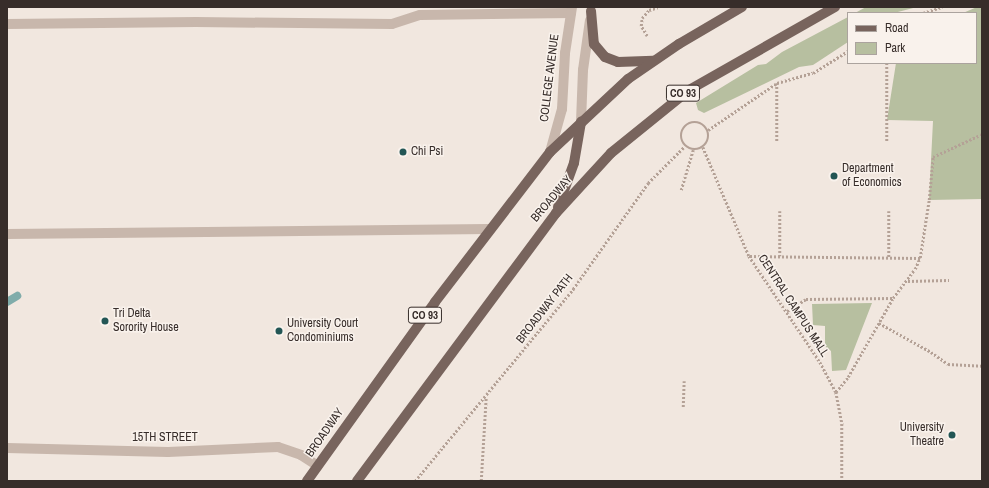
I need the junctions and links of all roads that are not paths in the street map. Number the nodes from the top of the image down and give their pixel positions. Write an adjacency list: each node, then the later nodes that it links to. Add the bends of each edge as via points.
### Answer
1 (742, 7): 6 (main road, BROADWAY / CO 93)
2 (835, 7): 9 (main road, BROADWAY / CO 93, via 673,100 611,153)
3 (591, 9): 6 (main road, via 594,44 605,56 618,62); 7 (street, via 583,70)
4 (572, 10): 5 (street, via 420,15 392,24); 8 (street, COLLEGE AVENUE, via 562,109)
5 (7, 24)
6 (653, 61): 7 (main road, BROADWAY / CO 93, via 628,79)
7 (581, 122): 8 (main road, BROADWAY / CO 93); 9 (main road, via 574,163)
8 (550, 152): 10 (main road, BROADWAY / CO 93)
9 (556, 213): 15 (main road, BROADWAY / CO 93)
10 (489, 229): 11 (street); 13 (main road, BROADWAY / CO 93)
11 (7, 234)
12 (7, 448): 13 (street, 15TH STREET, via 168,452 278,447 291,450)
13 (318, 466): 14 (main road, BROADWAY / CO 93)
14 (307, 481)
15 (357, 481)

